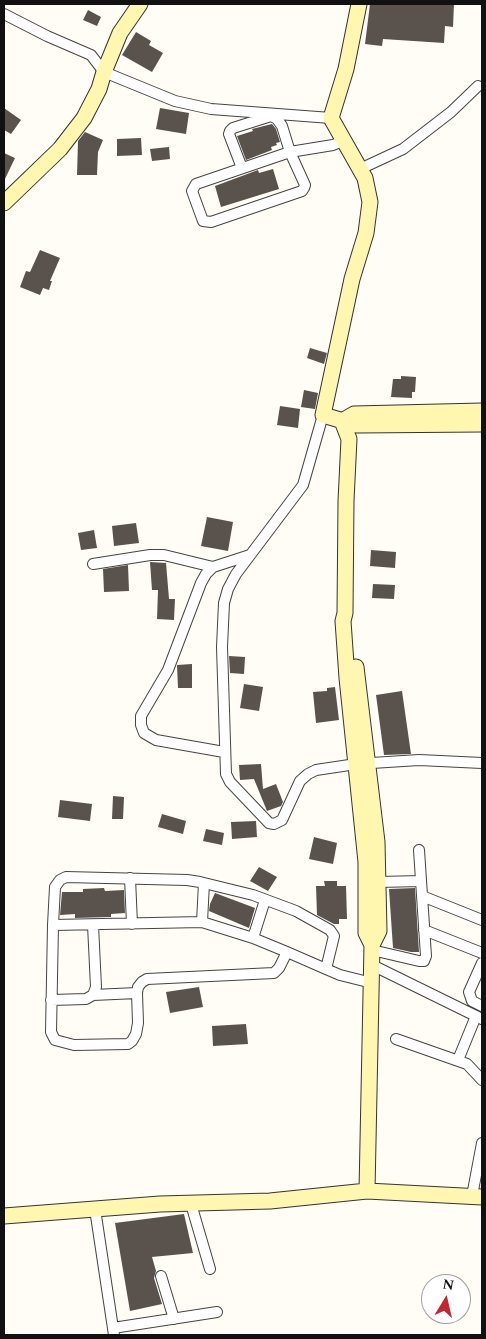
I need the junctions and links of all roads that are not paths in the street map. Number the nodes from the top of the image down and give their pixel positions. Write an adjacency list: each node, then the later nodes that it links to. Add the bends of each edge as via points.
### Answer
1 (140, 4): 4 (street, via 120,34)
2 (359, 4): 6 (street, via 346,69)
3 (4, 14): 4 (street, via 92,55)
4 (104, 72): 6 (street, via 194,106); 11 (street, via 88,110 60,149)
5 (478, 86): 10 (street, via 451,112 403,149)
6 (331, 118): 7 (street)
7 (345, 140): 8 (street, via 334,145); 10 (street)
8 (290, 152): 9 (street); 9 (street, via 282,126 271,116 232,128 229,134); 9 (street, via 305,185 302,191 211,222 204,220 193,188 196,184)
9 (242, 168)
10 (360, 169): 13 (street, via 370,202 366,233 352,279)
11 (4, 202)
12 (482, 410): 14 (street, via 354,414)
13 (324, 415): 14 (street); 16 (street, via 303,485)
14 (342, 421): 15 (street, via 357,425); 20 (street, via 349,439 345,613 342,620)
15 (482, 424)
16 (251, 554): 18 (street); 19 (street, via 236,574 224,603)
17 (93, 564): 18 (street, via 164,555)
18 (213, 567): 19 (street, via 201,583 168,670 141,716 141,725 144,733 156,740)
19 (224, 752): 20 (street, via 230,782 269,823 274,824 282,820 300,781 308,774)
20 (362, 763): 21 (street, via 419,760); 22 (street)
21 (482, 763)
22 (371, 842): 26 (street); 37 (street, via 366,933)
23 (419, 850): 25 (street)
24 (130, 878): 27 (street); 33 (street); 34 (street, via 66,876 55,888)
25 (421, 881): 26 (street); 28 (street)
26 (379, 882): 37 (street, via 379,931)
27 (204, 883): 29 (street); 31 (street)
28 (422, 896): 30 (street); 35 (street)
29 (265, 900): 36 (street); 42 (street, via 330,930 334,936)
30 (482, 920)
31 (202, 922): 33 (street); 36 (street)
32 (93, 924): 33 (street); 34 (street); 45 (street, via 96,987)
33 (132, 924)
34 (53, 926): 46 (street)
35 (424, 930): 37 (street, via 424,960); 39 (street)
36 (253, 938): 38 (street)
37 (372, 948): 41 (street)
38 (287, 952): 42 (street); 44 (street, via 274,973 147,979 138,987)
39 (482, 953)
40 (482, 963): 47 (street, via 469,992 472,1001)
41 (372, 965): 43 (street); 48 (street)
42 (326, 969): 43 (street)
43 (372, 983): 53 (street)
44 (137, 994): 45 (street); 46 (street, via 138,1023 136,1034 128,1044 74,1045 55,1040 51,1032)
45 (92, 995): 46 (street, via 86,999)
46 (51, 1000)
47 (482, 1006)
48 (479, 1018): 50 (street)
49 (396, 1039): 50 (street)
50 (458, 1060): 51 (street, via 467,1064)
51 (482, 1080)
52 (482, 1143): 54 (street)
53 (367, 1191): 54 (street); 55 (street, via 270,1201)
54 (477, 1197)
55 (191, 1204): 56 (street); 58 (street)
56 (95, 1209): 57 (street); 62 (street)
57 (4, 1216)
58 (210, 1269)
59 (161, 1276): 61 (street)
60 (217, 1312): 61 (street)
61 (174, 1319): 62 (street)
62 (114, 1332)

